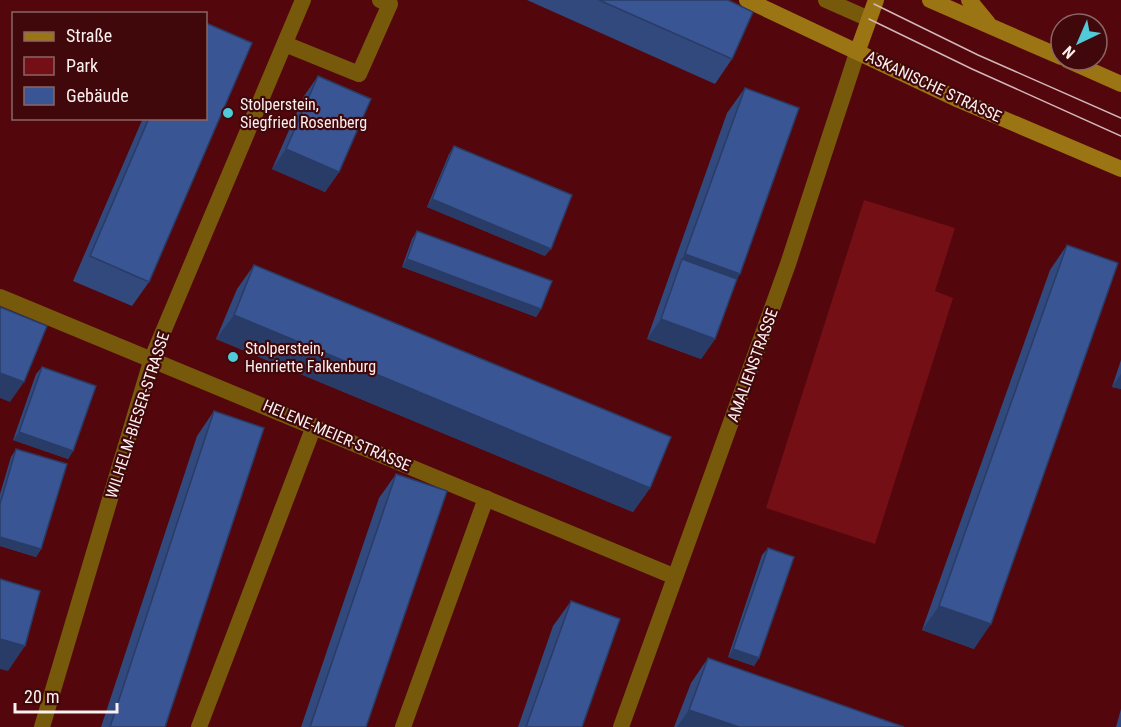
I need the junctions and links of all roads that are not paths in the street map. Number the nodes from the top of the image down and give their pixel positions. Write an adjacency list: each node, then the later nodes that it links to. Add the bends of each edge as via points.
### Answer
1 (303, 0): 9 (street, WILHELM-BIESER-STRASSE)
2 (380, 0): 9 (street, via 390,4 359,74)
3 (747, 0): 10 (main road, ASKANISCHE STRASSE)
4 (826, 0): 7 (street)
5 (930, 0): 8 (main road)
6 (969, 0): 8 (main road)
7 (871, 6): 10 (main road, AMALIENSTRASSE)
8 (990, 26): 11 (main road)
9 (285, 44): 16 (street, WILHELM-BIESER-STRASSE)
10 (858, 50): 14 (main road, ASKANISCHE STRASSE, via 959,100); 19 (street, AMALIENSTRASSE, via 789,264 711,483)
11 (1049, 52)
12 (1094, 72): 13 (main road)
13 (1121, 84)
14 (1121, 169)
15 (0, 297): 16 (street, HELENE-MEIER-STRASSE)
16 (152, 358): 17 (street, HELENE-MEIER-STRASSE); 20 (street, WILHELM-BIESER-STRASSE)
17 (314, 426): 18 (street, HELENE-MEIER-STRASSE); 21 (street)
18 (486, 498): 19 (street, HELENE-MEIER-STRASSE); 22 (street)
19 (673, 576): 23 (street, AMALIENSTRASSE)
20 (42, 727)
21 (199, 727)
22 (403, 727)
23 (621, 727)

